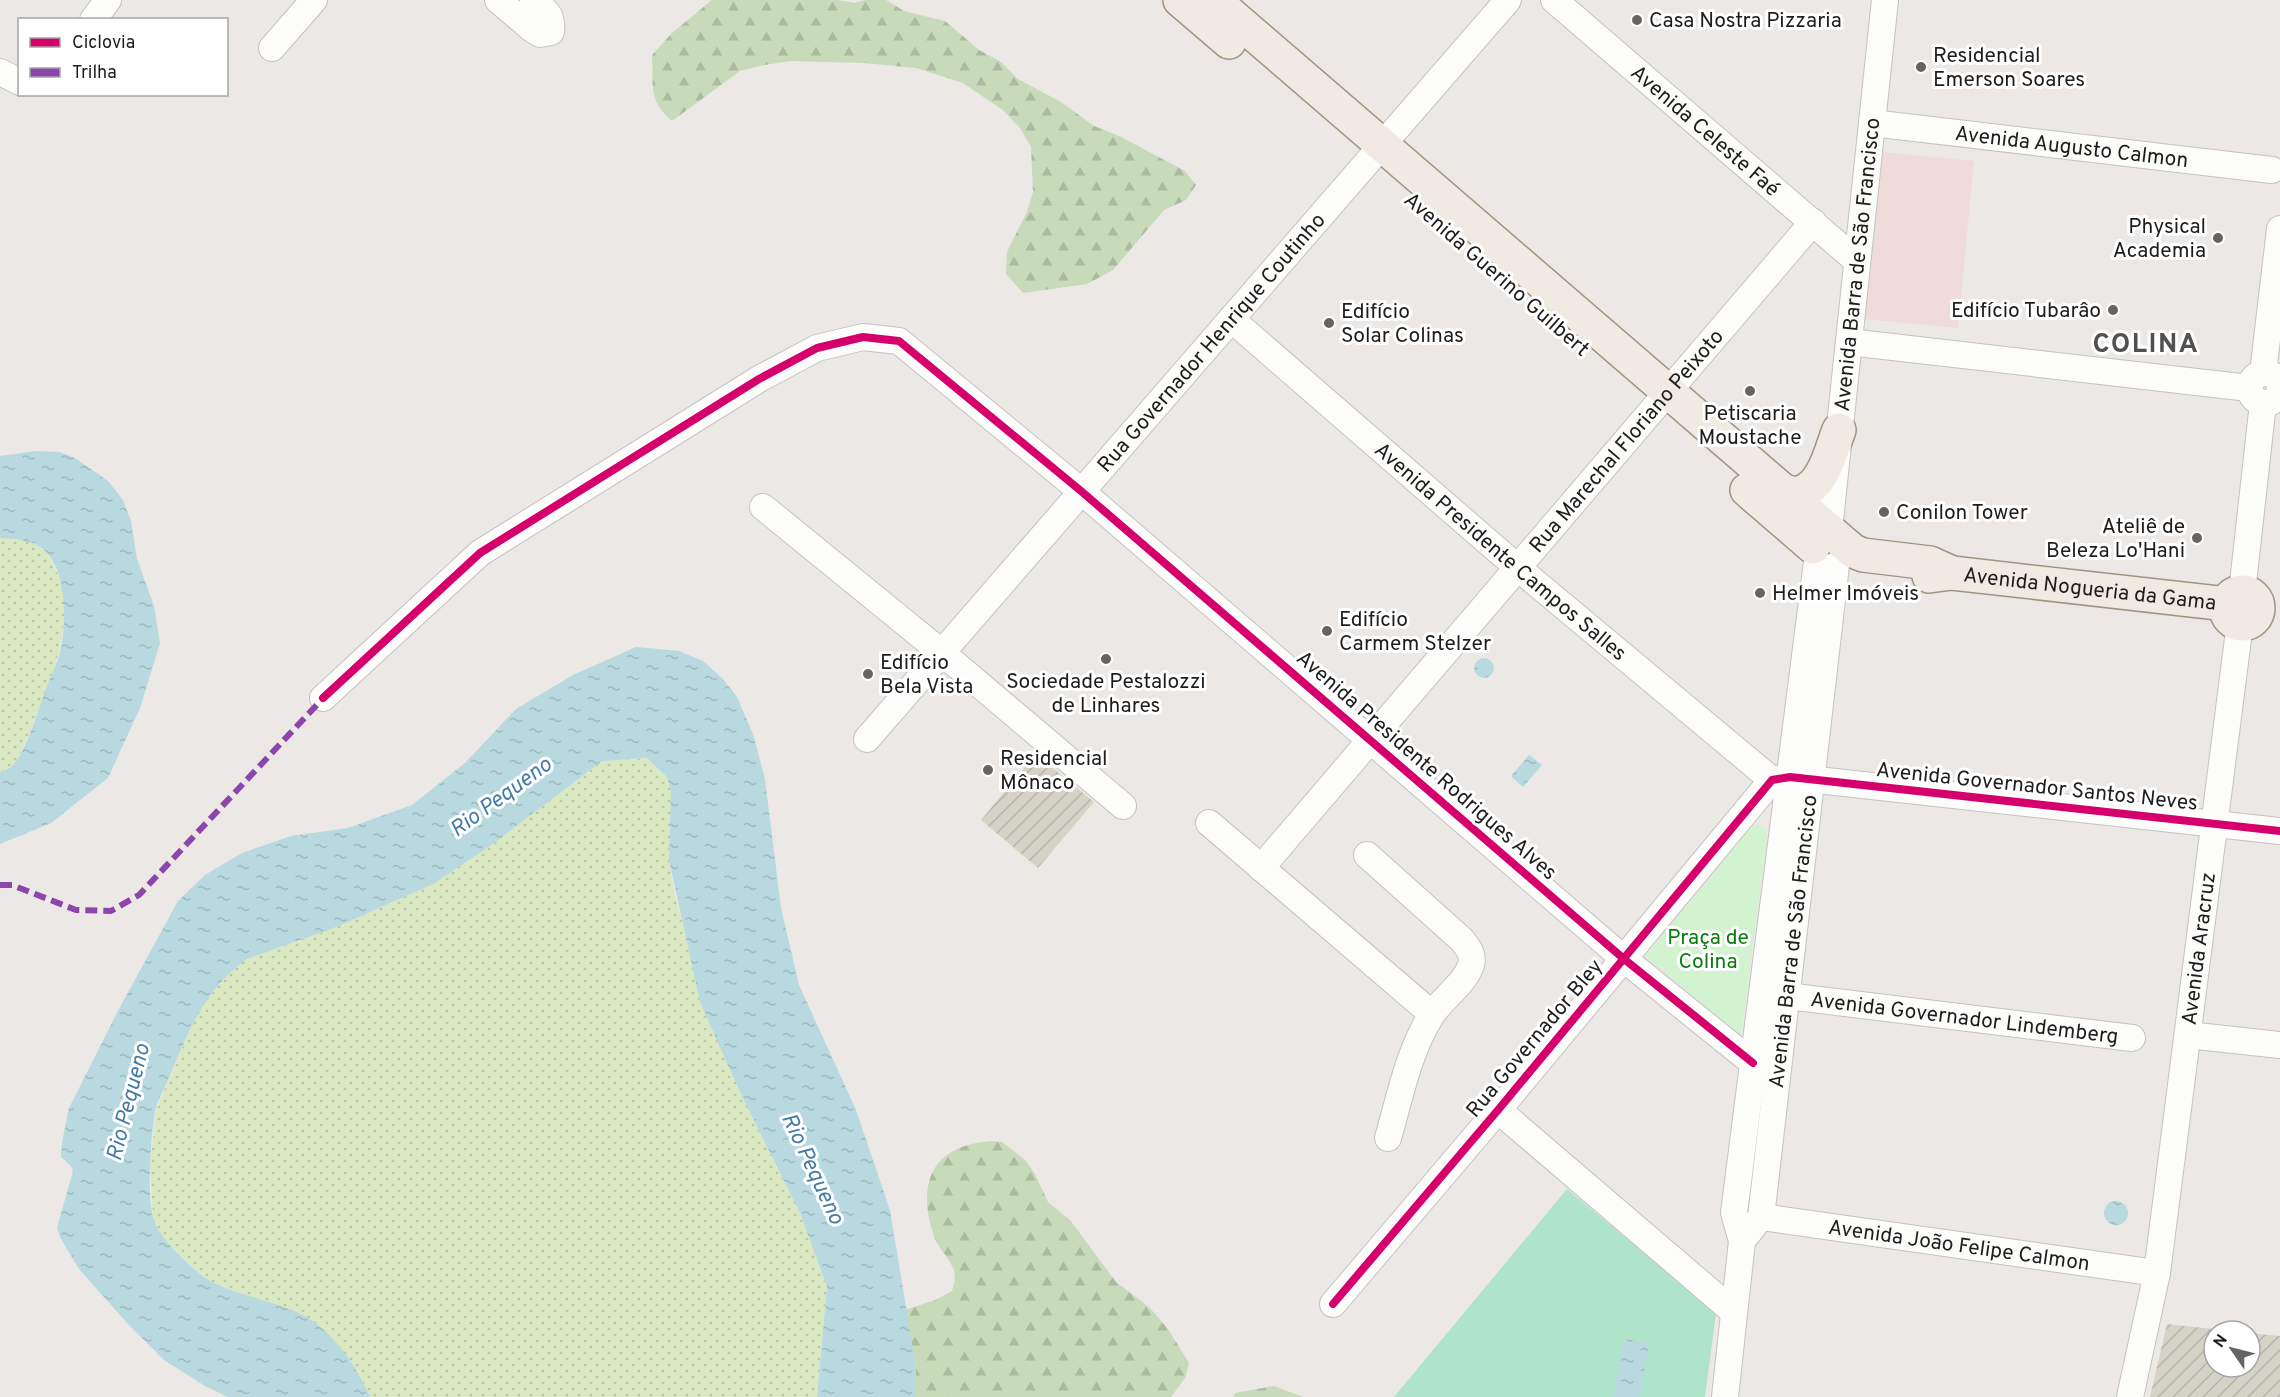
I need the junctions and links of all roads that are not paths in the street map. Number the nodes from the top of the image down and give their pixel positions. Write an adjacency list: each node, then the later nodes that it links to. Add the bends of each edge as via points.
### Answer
1 (108, 0): 10 (street)
2 (314, 0): 11 (street)
3 (498, 0): 4 (street, via 540,34 551,32 552,21 547,12)
4 (533, 0)
5 (1180, 0): 15 (main road, Avenida Guerino Guilbert)
6 (1214, 0): 15 (main road, Avenida Guerino Guilbert)
7 (1508, 0): 15 (street, Rua Governador Henrique Coutinho)
8 (1554, 0): 17 (street, Avenida Celeste Faé)
9 (1883, 1): 14 (street, Avenida Barra de São Francisco)
10 (94, 18)
11 (272, 48)
12 (0, 72): 13 (street)
13 (18, 81)
14 (1872, 123): 16 (street, Avenida Augusto Calmon); 19 (street, Avenida Barra de São Francisco)
15 (1375, 153): 20 (street, Rua Governador Henrique Coutinho); 23 (main road, Avenida Guerino Guilbert)
16 (2277, 171)
17 (1813, 222): 19 (street, Avenida Celeste Faé); 23 (street, Rua Marechal Floriano Peixoto)
18 (2280, 230): 22 (street, Avenida Aracruz)
19 (1857, 261): 21 (street, Avenida Barra de São Francisco)
20 (1231, 319): 25 (street, Rua Governador Henrique Coutinho); 29 (street, Avenida Presidente Campos Salles)
21 (1849, 342): 22 (street); 24 (street, Avenida Barra de São Francisco)
22 (2267, 389): 30 (street, Avenida Aracruz)
23 (1661, 401): 26 (main road, Avenida Guerino Guilbert); 28 (main road, Avenida Guerino Guilbert); 29 (street, Rua Marechal Floriano Peixoto)
24 (1839, 430): 26 (main road, via 1820,477 1810,489 1797,494); 28 (street, Avenida Barra de São Francisco)
25 (1081, 491): 31 (street, Rua Governador Henrique Coutinho); 32 (street, Avenida Presidente Rodrigues Alves, via 900,341 863,338 817,348 759,379 480,553); 34 (street, Avenida Presidente Rodrigues Alves)
26 (1784, 491): 28 (main road, Avenida Guerino Guilbert)
27 (763, 507): 31 (street)
28 (1827, 549): 30 (main road, Avenida Nogueria da Gama, via 1930,563 1952,573); 35 (street, Avenida Barra de São Francisco)
29 (1518, 568): 34 (street, Rua Marechal Floriano Peixoto); 35 (street, Avenida Presidente Campos Salles)
30 (2249, 608): 38 (street, Avenida Aracruz)
31 (941, 652): 33 (street, Rua Governador Henrique Coutinho); 36 (street)
32 (323, 698)
33 (867, 739)
34 (1371, 741): 41 (street, Rua Marechal Floriano Peixoto); 42 (street, Avenida Presidente Rodrigues Alves)
35 (1791, 779): 38 (street, Avenida Governador Santos Neves); 42 (street, Rua Governador Bley); 43 (street, Avenida Barra de São Francisco)
36 (1123, 806)
37 (1209, 824): 41 (street)
38 (2214, 824): 39 (street, Avenida Governador Santos Neves); 45 (street, Avenida Aracruz)
39 (2280, 831)
40 (1367, 855): 44 (street, via 1472,952 1467,973)
41 (1262, 868): 44 (street)
42 (1624, 959): 48 (street, Avenida Presidente Rodrigues Alves); 49 (street, Rua Governador Bley)
43 (1774, 994): 46 (street, Avenida Governador Lindemberg); 48 (street, Avenida Barra de São Francisco); 51 (street, Avenida Barra de São Francisco)
44 (1432, 1014): 50 (street, via 1411,1059)
45 (2187, 1035): 47 (street); 53 (street, Avenida Aracruz)
46 (2132, 1038)
47 (2280, 1045)
48 (1753, 1063): 52 (street, Avenida Barra de São Francisco, via 1734,1213)
49 (1498, 1110): 54 (street, Rua Governador Bley); 55 (street)
50 (1389, 1138)
51 (1761, 1217): 52 (street); 53 (street, Avenida João Felipe Calmon)
52 (1742, 1241): 55 (street, Avenida Barra de São Francisco)
53 (2157, 1273): 57 (street, Avenida Aracruz)
54 (1333, 1304)
55 (1734, 1312): 56 (street, Avenida Barra de São Francisco)
56 (1725, 1397)
57 (2130, 1397)

